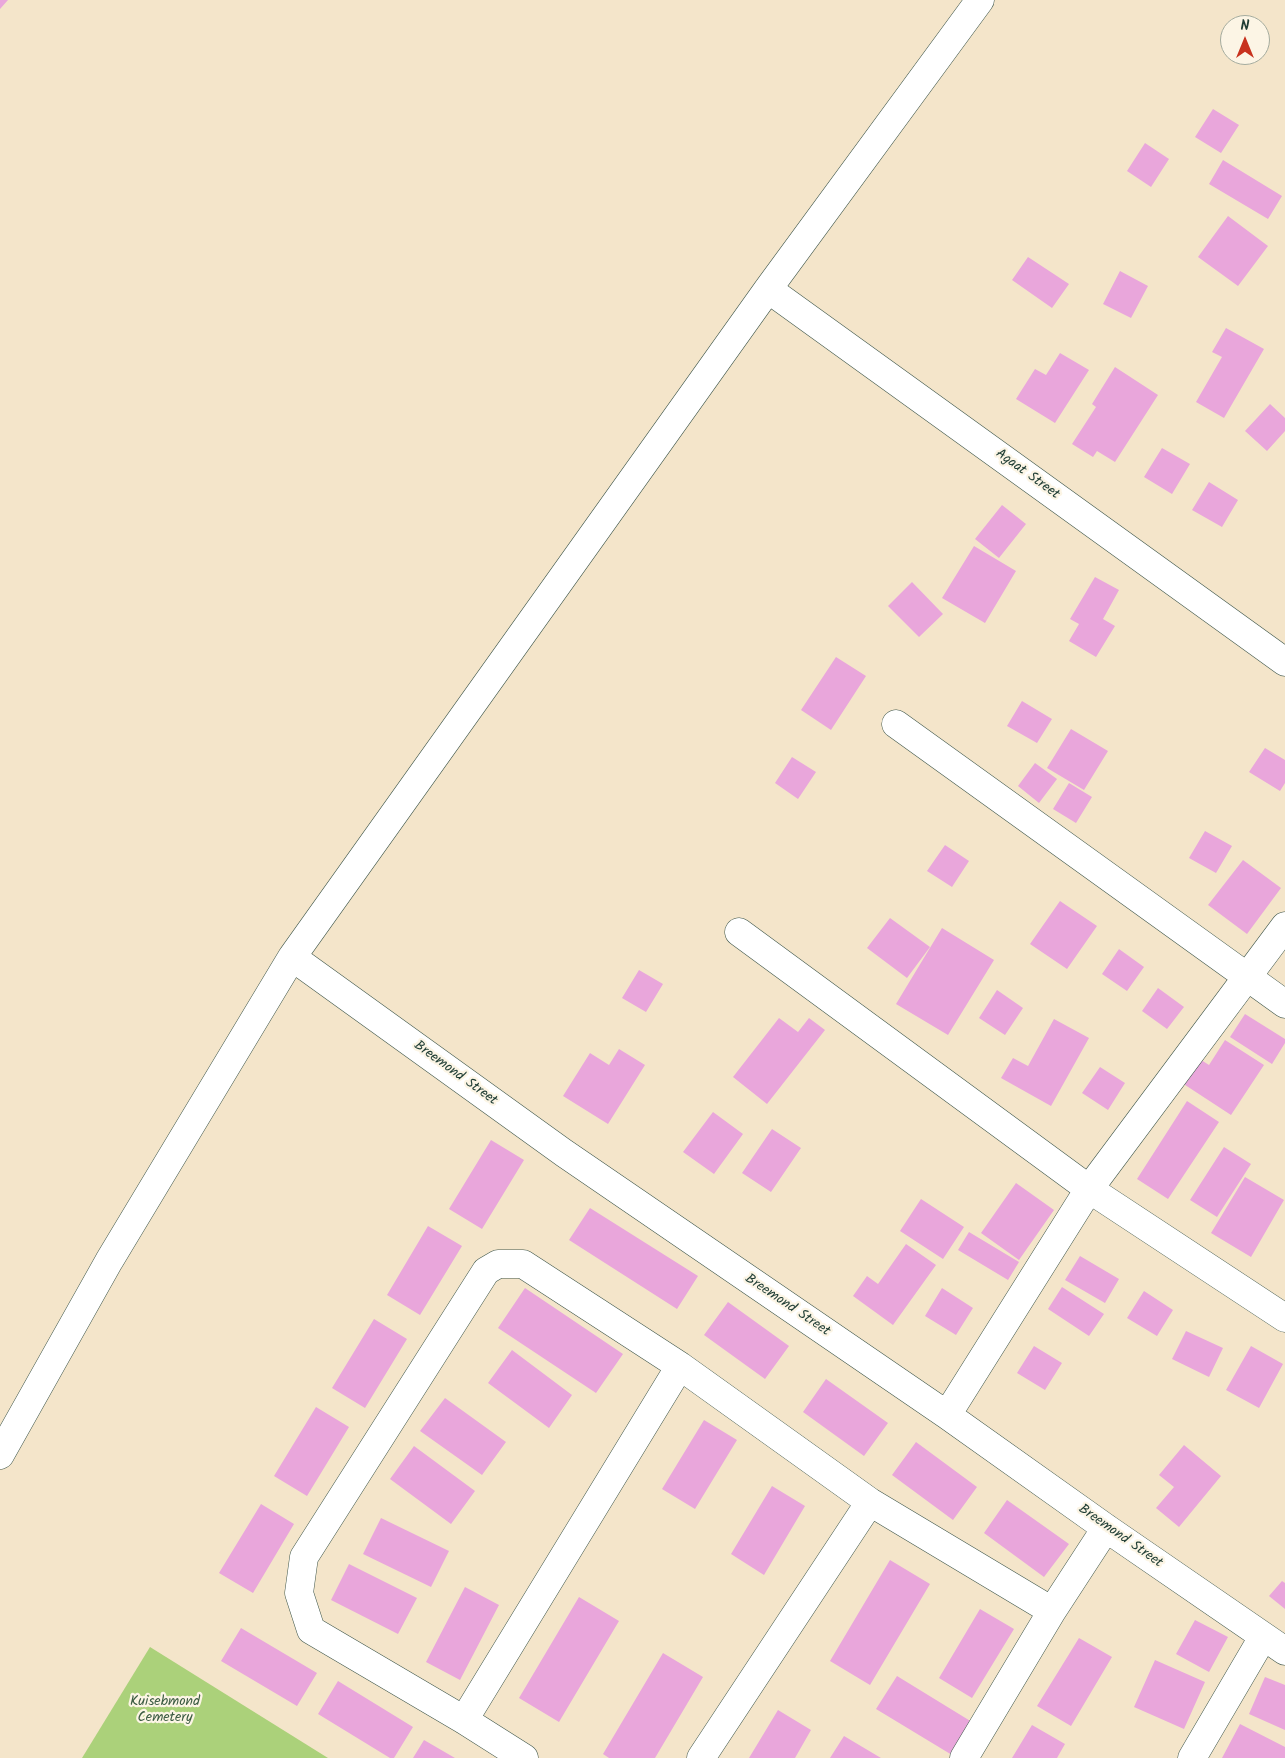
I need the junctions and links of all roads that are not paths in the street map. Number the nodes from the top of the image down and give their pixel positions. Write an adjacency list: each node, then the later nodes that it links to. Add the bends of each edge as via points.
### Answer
1 (980, 0): 2 (street)
2 (768, 289): 3 (street, Agaat Street); 7 (street)
3 (1285, 662)
4 (896, 724): 8 (street)
5 (1285, 926): 8 (street)
6 (739, 932): 10 (street)
7 (292, 957): 13 (street, Breemond Street, via 564,1153); 14 (street, via 109,1261)
8 (1246, 977): 9 (street); 10 (street)
9 (1285, 1004)
10 (1089, 1189): 11 (street); 13 (street)
11 (1285, 1318)
12 (680, 1366): 15 (street); 19 (street); 19 (street, via 523,1264 498,1264 486,1271 304,1557 299,1593 310,1630)
13 (947, 1415): 16 (street, Breemond Street)
14 (0, 1455)
15 (870, 1502): 17 (street); 21 (street)
16 (1106, 1528): 17 (street); 18 (street, Breemond Street)
17 (1052, 1611): 22 (street)
18 (1274, 1644): 23 (street)
19 (464, 1720): 20 (street)
20 (524, 1758)
21 (701, 1758)
22 (964, 1758)
23 (1192, 1758)

